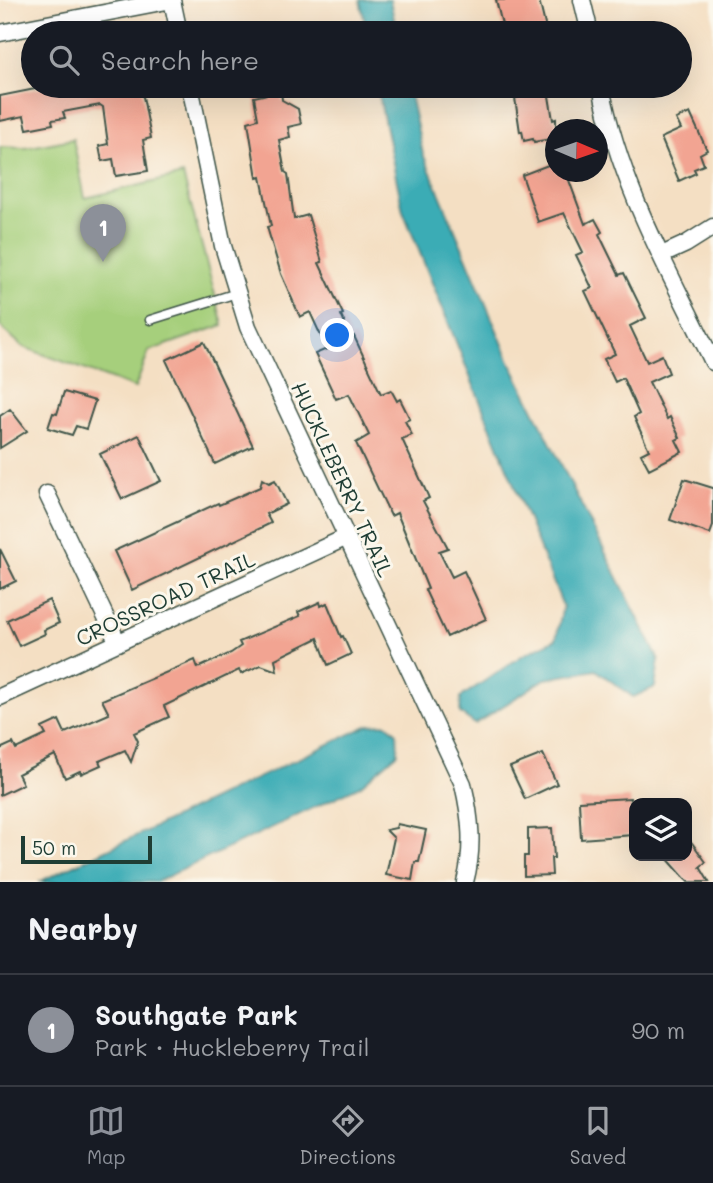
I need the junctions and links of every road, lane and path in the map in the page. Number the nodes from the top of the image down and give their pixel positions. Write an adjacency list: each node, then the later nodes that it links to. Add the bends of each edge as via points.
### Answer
1 (172, 0): 3 (street); 4 (street)
2 (587, 1): 5 (street)
3 (63, 21)
4 (176, 21)
5 (589, 21)
6 (21, 29): 7 (street)
7 (0, 33)
8 (192, 98): 12 (street, HUCKLEBERRY TRAIL)
9 (603, 98): 11 (street, via 620,162)
10 (713, 227): 11 (street)
11 (662, 255): 14 (street)
12 (237, 293): 13 (lane); 16 (street, HUCKLEBERRY TRAIL, via 248,327)
13 (150, 320)
14 (713, 362)
15 (47, 494): 17 (street)
16 (347, 537): 17 (street, CROSSROAD TRAIL); 19 (street, HUCKLEBERRY TRAIL, via 463,784 472,835)
17 (118, 643): 18 (street, CROSSROAD TRAIL)
18 (0, 697)
19 (465, 882)

